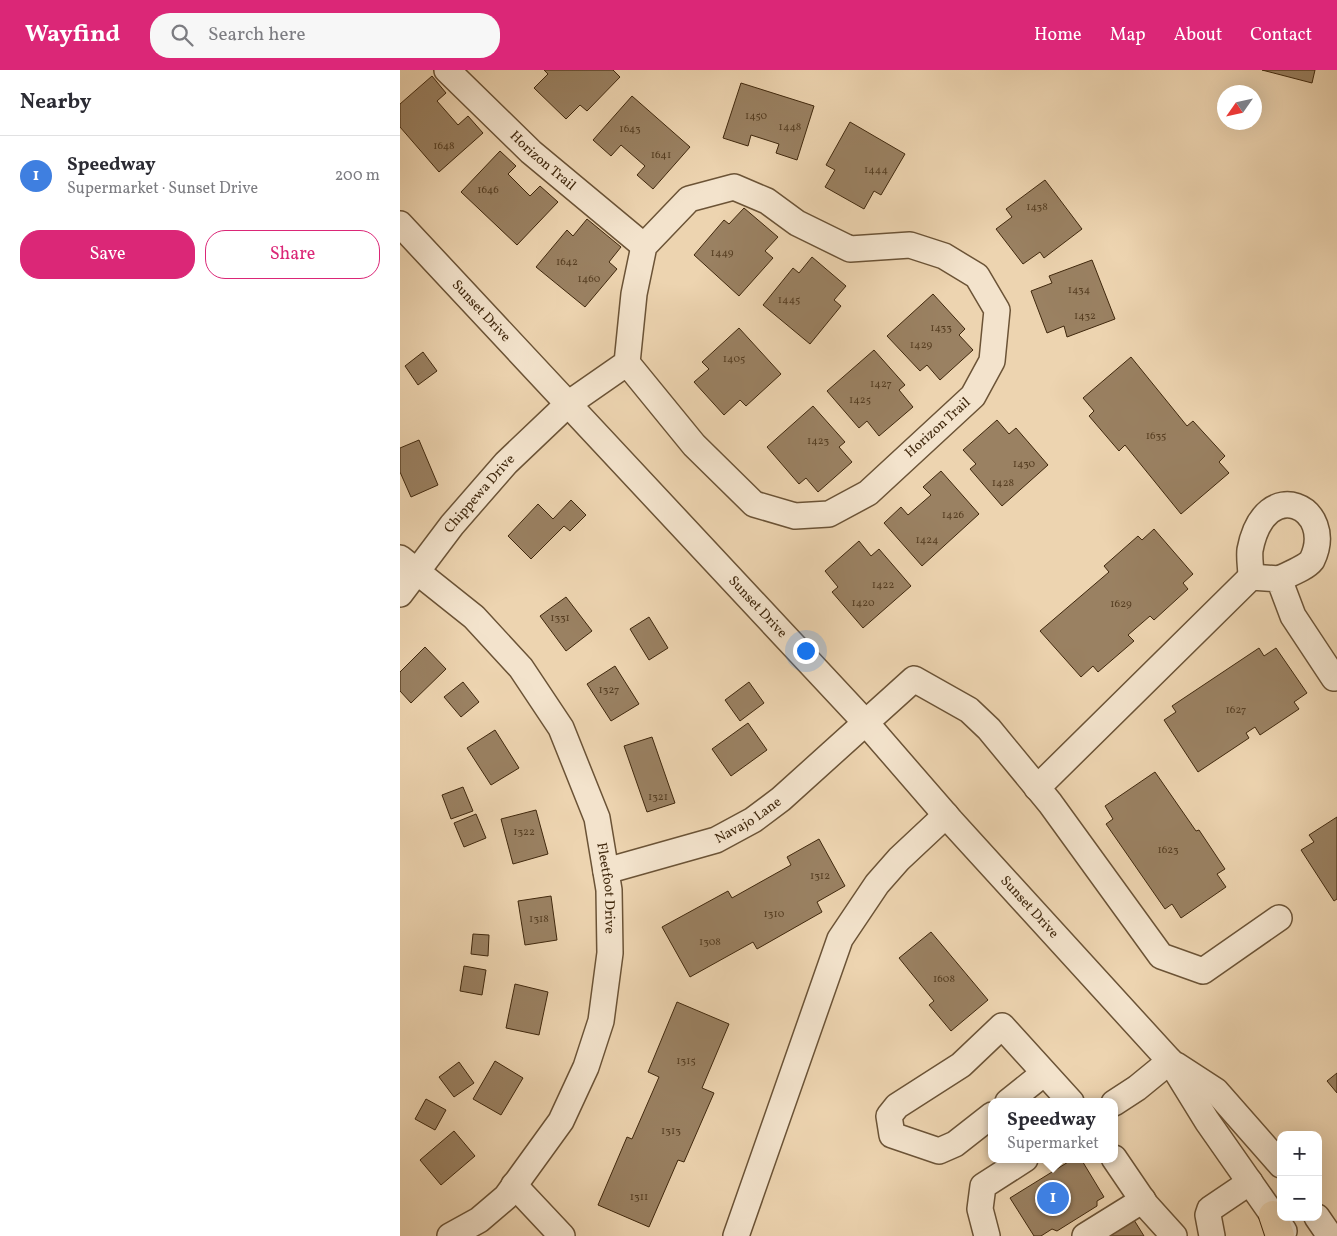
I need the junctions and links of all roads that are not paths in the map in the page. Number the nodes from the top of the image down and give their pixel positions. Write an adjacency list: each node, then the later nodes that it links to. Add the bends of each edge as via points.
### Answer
1 (446, 70): 3 (street, Horizon Trail, via 531,152)
2 (400, 224): 5 (street, Sunset Drive)
3 (644, 246): 4 (street, via 634,294); 4 (street, Horizon Trail, via 689,199 734,187 850,249 910,245 944,256 976,276 997,310 992,362 973,396 868,492 829,514 796,516 754,504 694,445)
4 (627, 363): 5 (street)
5 (568, 404): 6 (street, Chippewa Drive, via 506,463 452,525); 11 (street, Sunset Drive)
6 (409, 565): 9 (street, Chippewa Drive); 14 (street, Fleetfoot Drive, via 474,617 521,668 561,728 597,818)
7 (1251, 577): 8 (street); 8 (street, via 1250,550 1268,514 1279,506 1306,507 1323,524 1321,543 1312,561); 12 (street)
8 (1279, 579): 10 (street, via 1293,616)
9 (400, 594)
10 (1334, 678)
11 (866, 723): 12 (street, Navajo Lane, via 914,679 969,710 990,729); 13 (street, Sunset Drive); 14 (street, Navajo Lane, via 753,820 716,840)
12 (1037, 788): 15 (street, via 1161,956 1203,971)
13 (946, 815): 16 (street, Sunset Drive); 32 (street, via 877,884 840,939)
14 (606, 871): 26 (street, Fleetfoot Drive, via 610,954 601,1021 586,1067 561,1121)
15 (1279, 918)
16 (1170, 1060): 20 (street); 22 (street, Sunset Drive, via 1216,1091); 25 (street, Sunset Drive, via 1207,1121)
17 (1043, 1074): 18 (street); 19 (street); 21 (street, via 1002,1026 962,1065 897,1106 888,1116 892,1135 939,1151 955,1144)
18 (1013, 1098)
19 (1067, 1098)
20 (1118, 1100)
21 (988, 1118)
22 (1277, 1160)
23 (1020, 1163): 33 (street, via 983,1186 980,1210)
24 (1117, 1163): 27 (street)
25 (1250, 1182): 29 (street, Sunset Drive); 36 (street, via 1210,1209)
26 (514, 1185): 30 (street, Fleetfoot Drive, via 479,1220); 31 (street)
27 (1142, 1200): 34 (street); 35 (street)
28 (1320, 1221): 37 (street)
29 (1280, 1229)
30 (450, 1236)
31 (562, 1236)
32 (736, 1236)
33 (987, 1236)
34 (1084, 1236)
35 (1174, 1236)
36 (1212, 1236)
37 (1330, 1236)

